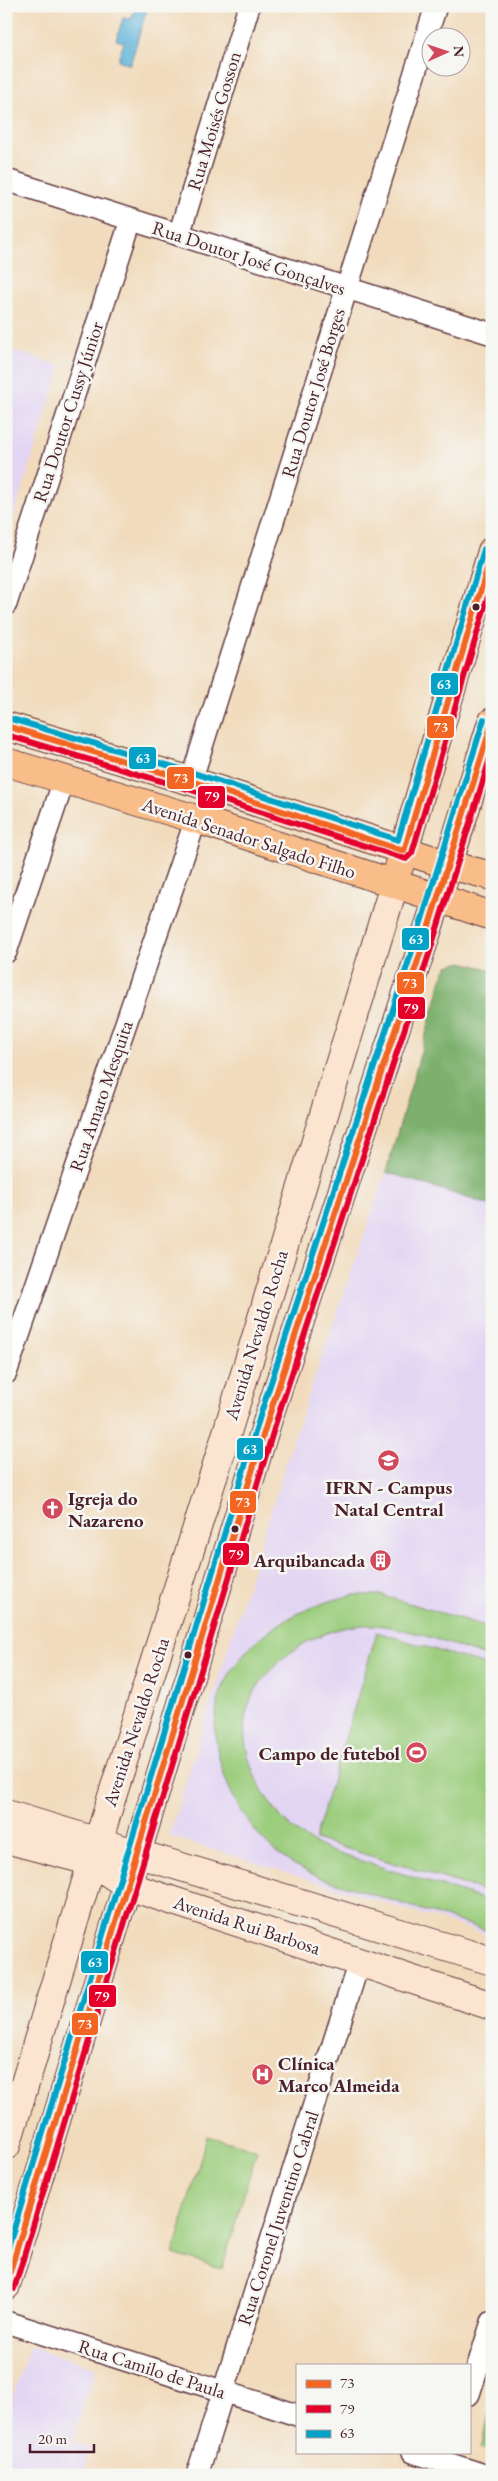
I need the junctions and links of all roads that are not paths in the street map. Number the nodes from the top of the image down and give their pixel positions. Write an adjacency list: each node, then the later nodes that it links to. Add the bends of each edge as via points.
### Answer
1 (249, 6): 5 (street, Rua Moisés Gosson)
2 (436, 6): 6 (street, Rua Doutor José Borges)
3 (6, 180): 4 (street, Rua Doutor José Gonçalves)
4 (131, 220): 5 (street, Rua Doutor José Gonçalves); 9 (street, Rua Doutor Cussy Júnior)
5 (179, 235): 6 (street, Rua Doutor José Gonçalves)
6 (346, 289): 7 (street, Rua Doutor José Gonçalves); 14 (street, Rua Doutor José Borges)
7 (492, 334)
8 (492, 551): 16 (main road, Avenida Nevaldo Rocha)
9 (6, 604)
10 (492, 722): 17 (main road, Avenida Nevaldo Rocha)
11 (6, 726): 14 (main road, Avenida Senador Salgado Filho)
12 (6, 762): 13 (main road, Avenida Senador Salgado Filho)
13 (64, 780): 15 (main road, Avenida Senador Salgado Filho); 22 (street)
14 (191, 781): 16 (main road, Avenida Senador Salgado Filho)
15 (196, 819): 19 (main road, Avenida Senador Salgado Filho); 23 (street, Rua Amaro Mesquita)
16 (404, 851): 17 (main road, Avenida Senador Salgado Filho); 19 (main road, Avenida Nevaldo Rocha)
17 (449, 865): 18 (main road, Avenida Senador Salgado Filho); 20 (main road, Avenida Nevaldo Rocha)
18 (492, 876)
19 (394, 885): 20 (main road, Avenida Senador Salgado Filho); 26 (main road, Avenida Nevaldo Rocha)
20 (438, 898): 21 (main road, Avenida Senador Salgado Filho); 27 (main road, Avenida Nevaldo Rocha, via 268,1419)
21 (492, 916)
22 (6, 952)
23 (6, 1373)
24 (6, 1814): 26 (main road, Avenida Rui Barbosa)
25 (6, 1839): 26 (main road, Avenida Rui Barbosa)
26 (96, 1852): 27 (main road, Avenida Rui Barbosa); 28 (main road, Avenida Rui Barbosa); 32 (main road, Avenida Nevaldo Rocha)
27 (138, 1853): 28 (main road, Avenida Nevaldo Rocha); 29 (main road, Avenida Rui Barbosa)
28 (128, 1886): 30 (main road, Avenida Rui Barbosa); 33 (main road, Avenida Nevaldo Rocha)
29 (492, 1961)
30 (359, 1962): 31 (main road, Avenida Rui Barbosa); 37 (street, Rua Coronel Juventino Cabral)
31 (492, 2006)
32 (6, 2146)
33 (6, 2286)
34 (6, 2322): 37 (street, Rua Camilo de Paula)
35 (492, 2322): 36 (street)
36 (470, 2391)
37 (223, 2392): 38 (street, Rua Camilo de Paula); 41 (street, Rua Coronel Juventino Cabral)
38 (296, 2415)
39 (419, 2454): 40 (street)
40 (447, 2463): 42 (street)
41 (197, 2475)
42 (484, 2475)

